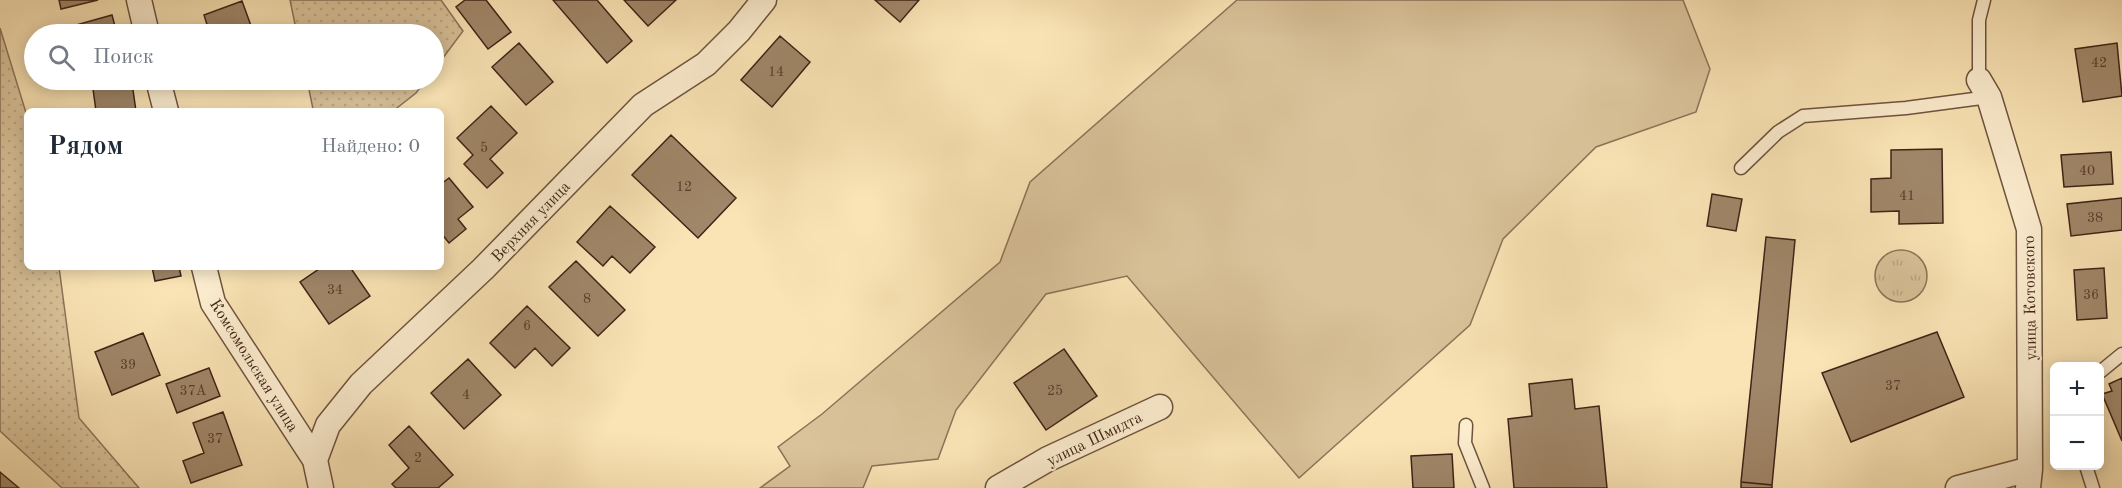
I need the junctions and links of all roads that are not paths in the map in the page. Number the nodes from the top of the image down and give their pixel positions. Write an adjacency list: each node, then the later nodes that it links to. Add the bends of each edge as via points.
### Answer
1 (139, 0): 4 (street)
2 (764, 0): 14 (street, Верхняя улица, via 706,64 643,105 475,277 361,384 328,425)
3 (1984, 0): 5 (lane, via 1978,20)
4 (145, 24)
5 (1984, 89): 8 (lane, via 1906,108 1803,116 1778,132); 16 (street, улица Котовского, via 2029,229)
6 (161, 90): 7 (street)
7 (165, 108)
8 (1741, 168)
9 (205, 270): 14 (street, Комсомольская улица, via 213,303)
10 (2122, 354): 11 (lane)
11 (2104, 369)
12 (1160, 406): 18 (street, улица Шмидта, via 1048,459)
13 (1466, 425): 19 (lane, via 1465,443)
14 (315, 460): 17 (street)
15 (2088, 470): 21 (lane)
16 (2029, 478): 20 (street)
17 (321, 488)
18 (998, 488)
19 (1483, 488)
20 (1958, 488)
21 (2093, 488)

